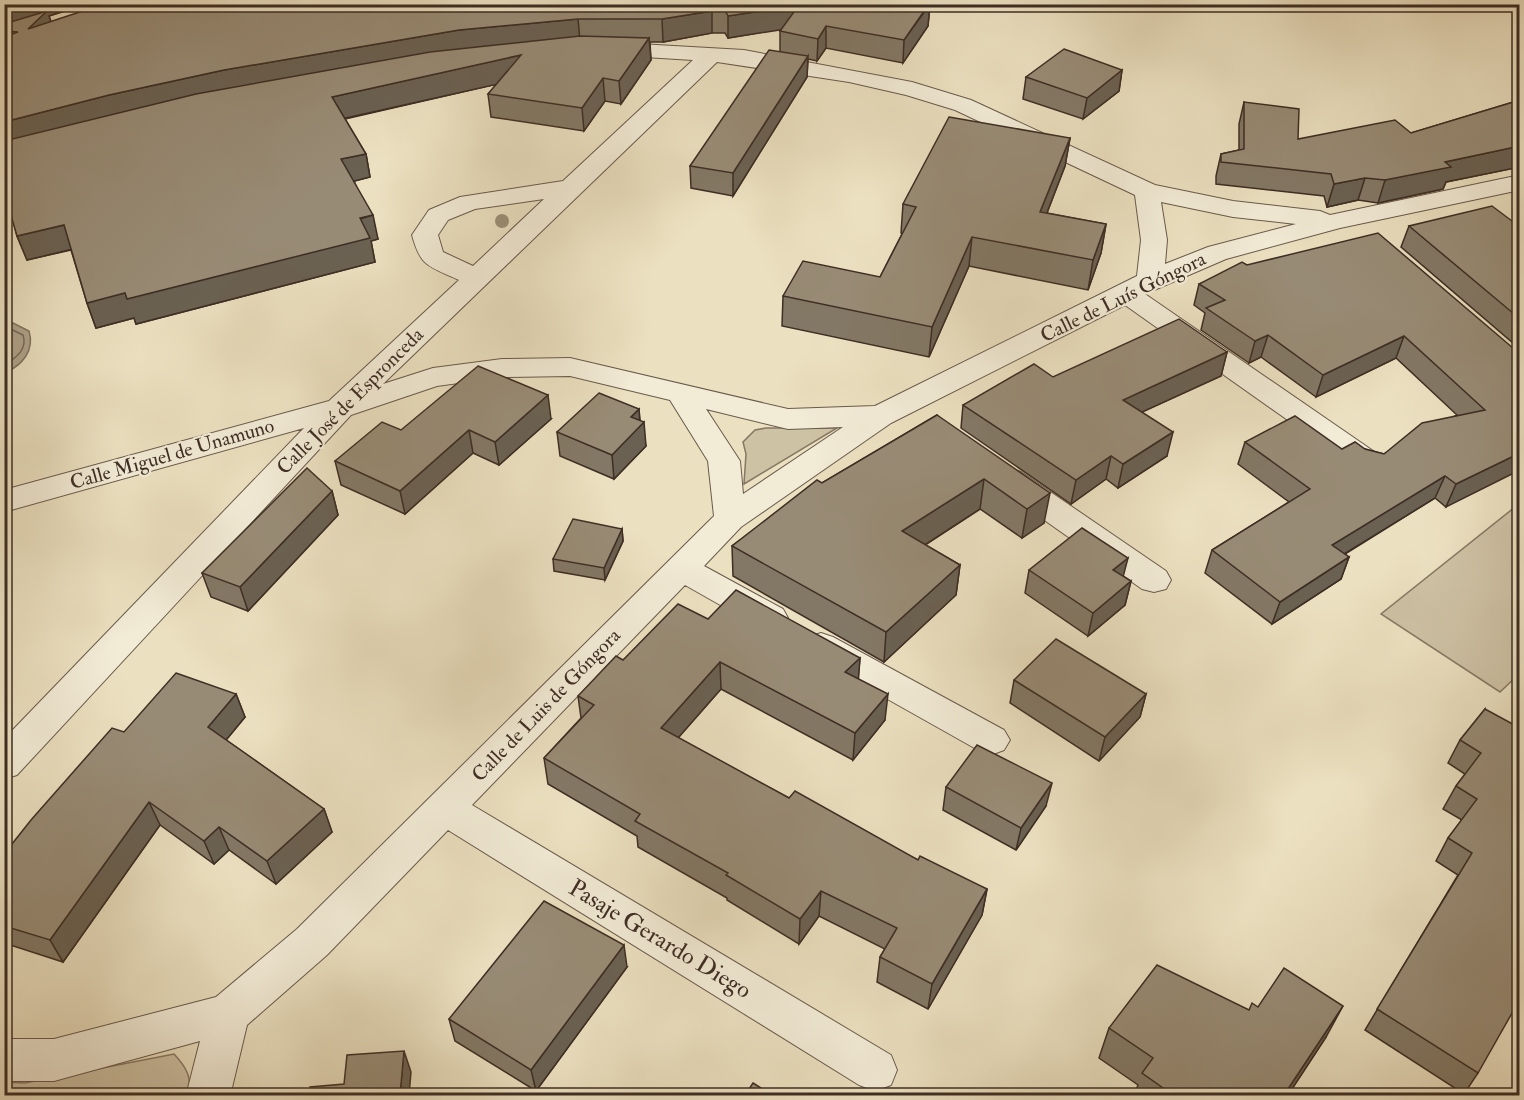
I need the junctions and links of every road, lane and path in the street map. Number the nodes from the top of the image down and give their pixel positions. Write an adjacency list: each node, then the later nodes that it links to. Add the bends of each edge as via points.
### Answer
1 (580, 49): 2 (street)
2 (712, 54): 4 (street, Calle José de Espronceda); 5 (street, via 849,75 963,105)
3 (1520, 182): 6 (street, Calle de Luís Góngora)
4 (571, 188): 8 (street, Calle José de Espronceda); 8 (street, via 469,202 438,215 425,235 431,256)
5 (1147, 191): 6 (street, via 1233,208); 9 (street, via 1154,240)
6 (1342, 219): 7 (street); 9 (street, Calle de Luís Góngora, via 1217,253)
7 (1375, 242)
8 (476, 278): 11 (street, Calle José de Espronceda)
9 (1138, 287): 12 (street, Calle de Luís Góngora); 14 (street)
10 (681, 394): 11 (street, Calle Miguel de Unamuno, via 570,367 502,368 433,377); 12 (street, Calle Miguel de Unamuno, via 788,419); 17 (street, via 724,461)
11 (340, 408): 16 (street, Calle Miguel de Unamuno); 21 (street, Calle José de Espronceda)
12 (891, 410): 13 (street); 17 (street, Calle de Luis de Góngora)
13 (931, 425)
14 (1368, 462)
15 (990, 465): 19 (street)
16 (4, 501)
17 (730, 519): 18 (street, Calle de Luis de Góngora)
18 (681, 568): 20 (street); 22 (street, Calle de Luis de Góngora)
19 (1154, 580)
20 (991, 740)
21 (4, 764)
22 (444, 808): 23 (street, Calle de Luis de Góngora, via 312,942); 25 (street, Pasaje Gerardo Diego)
23 (228, 1014): 24 (street, via 54,1060); 26 (street)
24 (4, 1060)
25 (875, 1070)
26 (208, 1095)

